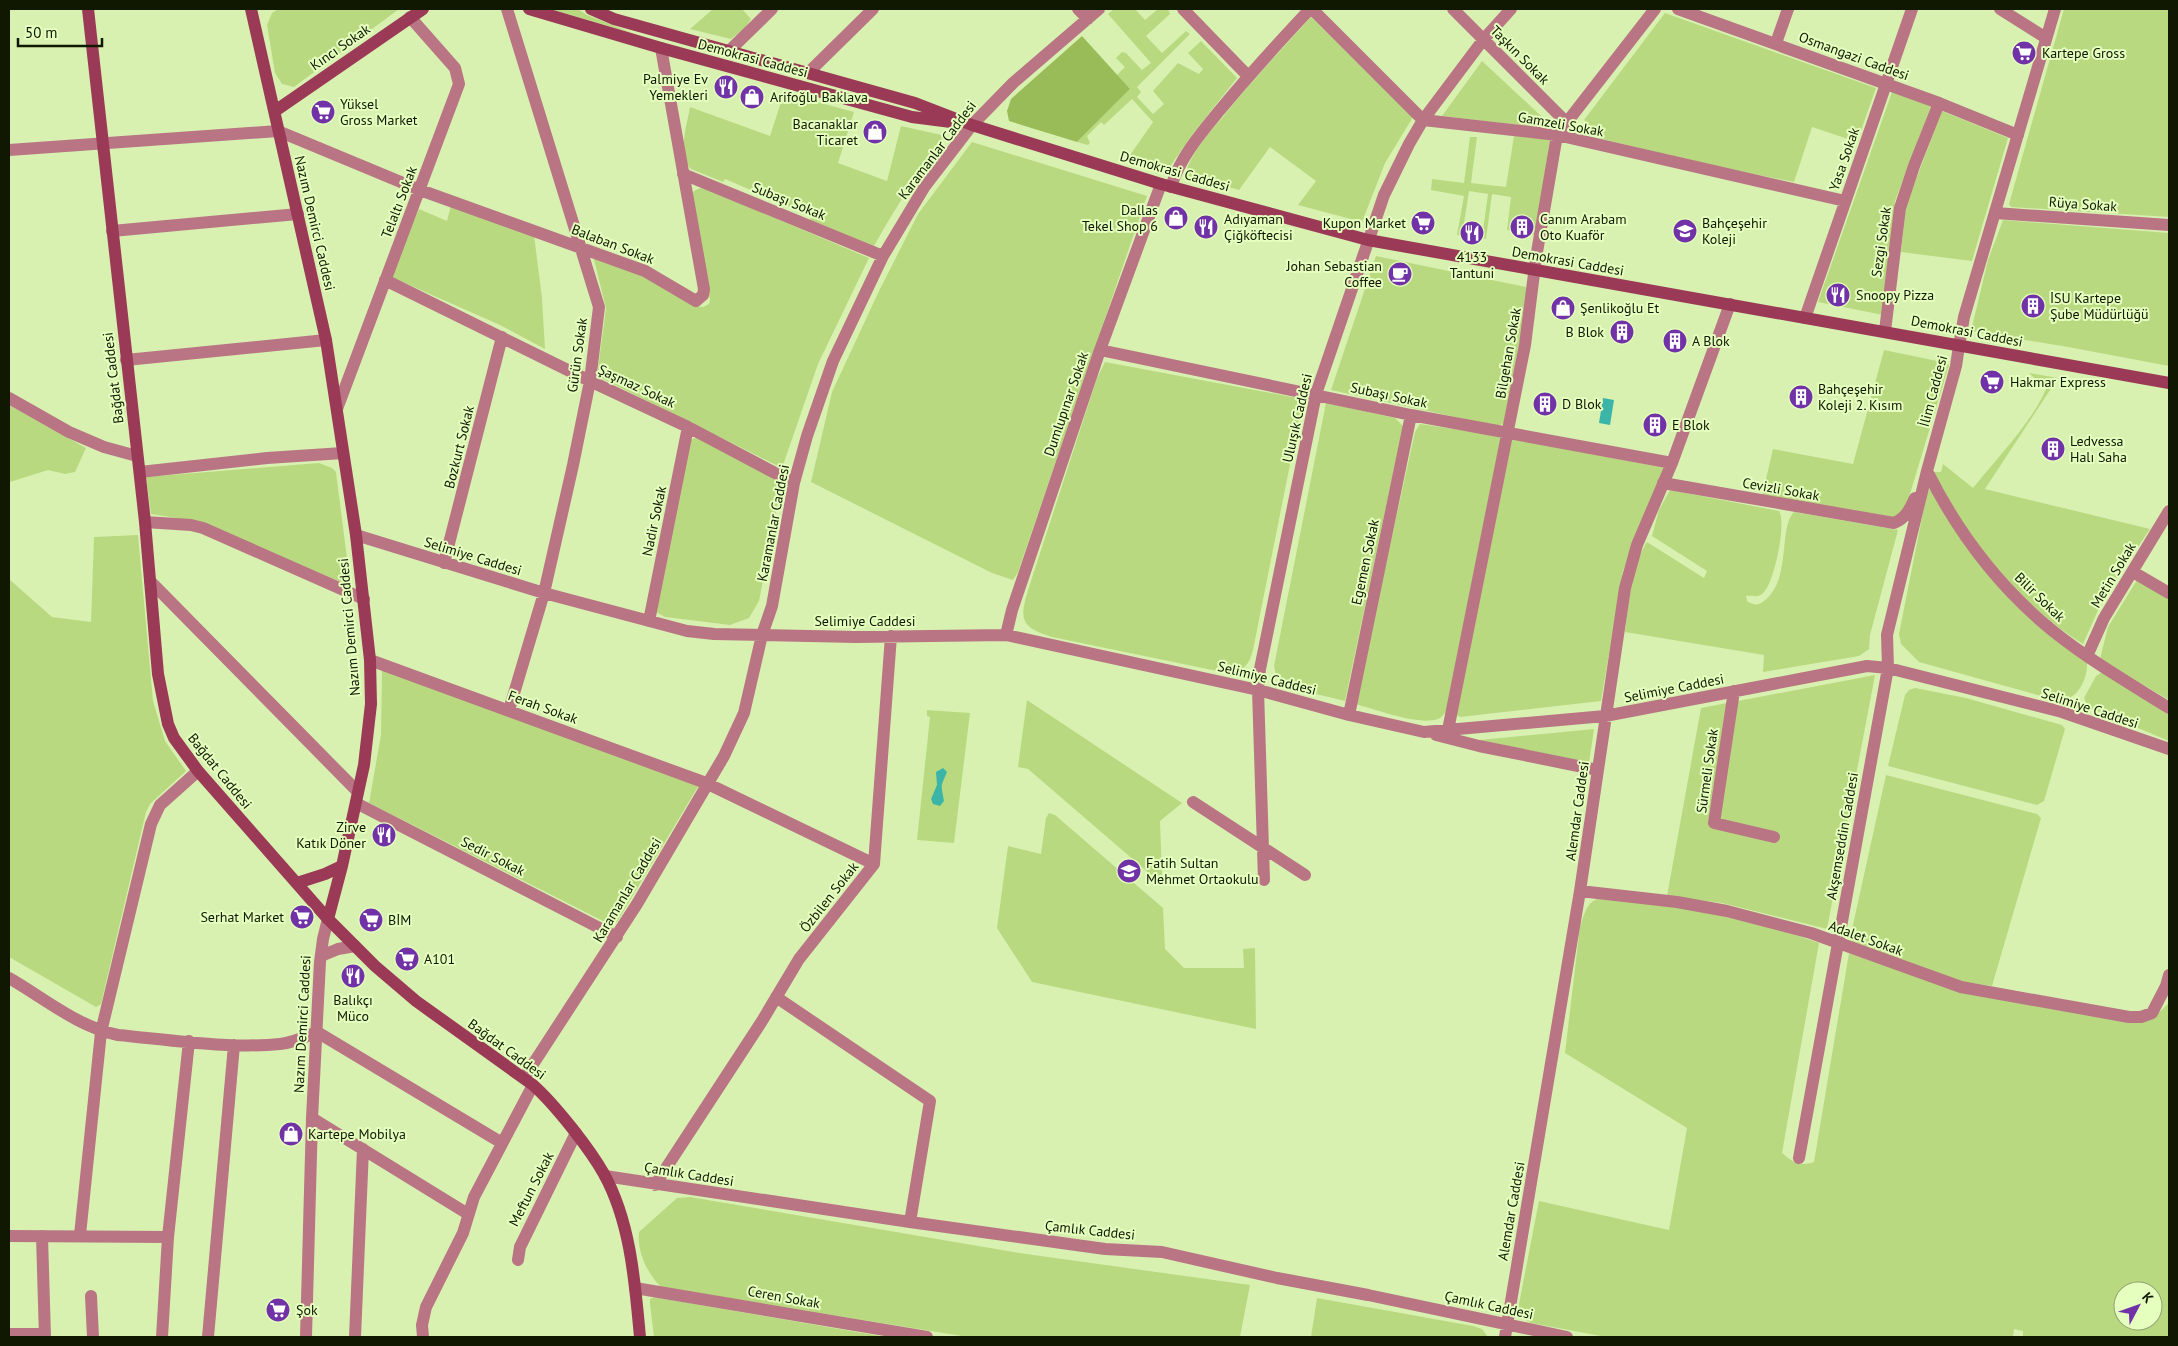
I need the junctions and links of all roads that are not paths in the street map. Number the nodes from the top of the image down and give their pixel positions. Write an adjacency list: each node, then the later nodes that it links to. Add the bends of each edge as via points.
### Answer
1 (88, 9): 39 (main road, Bağdat Caddesi)
2 (423, 9): 21 (main road, Kıncı Sokak)
3 (507, 9): 50 (street, Gürün Sokak)
4 (529, 9): 27 (main road, Demokrasi Caddesi)
5 (590, 9): 26 (main road, Demokrasi Caddesi, via 614,19)
6 (772, 9): 26 (street)
7 (873, 9): 28 (street)
8 (1078, 9): 22 (street)
9 (1100, 9): 22 (street, Karamanlar Caddesi)
10 (1183, 9): 29 (street)
11 (1311, 9): 29 (street, Dumlupınar Sokak); 33 (street)
12 (1453, 9): 24 (street, Taşkın Sokak)
13 (1511, 9): 24 (street, Uluışık Caddesi)
14 (1655, 9): 34 (street)
15 (1678, 9): 25 (street, Osmangazi Caddesi)
16 (1788, 9): 25 (street)
17 (1912, 9): 30 (street, Yasa Sokak)
18 (2000, 9): 23 (street)
19 (2055, 9): 23 (street, İlim Caddesi)
20 (255, 12): 32 (main road, Nazım Demirci Caddesi)
21 (410, 17): 32 (main road, Kıncı Sokak); 43 (street, Telaltı Sokak, via 455,68 459,84)
22 (1088, 19): 35 (street, Karamanlar Caddesi, via 1007,89)
23 (2046, 38): 38 (street, İlim Caddesi)
24 (1483, 40): 33 (street, Uluışık Caddesi); 34 (street, Taşkın Sokak)
25 (1776, 43): 30 (street, Osmangazi Caddesi)
26 (729, 51): 28 (main road, Demokrasi Caddesi)
27 (662, 52): 35 (main road, Demokrasi Caddesi, via 912,117); 41 (street, Balaban Sokak)
28 (808, 73): 35 (main road, Demokrasi Caddesi, via 915,103)
29 (1248, 76): 42 (street, Dumlupınar Sokak, via 1195,141)
30 (1887, 83): 31 (street, Osmangazi Caddesi); 44 (street, Yasa Sokak)
31 (1939, 103): 38 (street, Osmangazi Caddesi); 56 (street, Sezgi Sokak, via 1900,208)
32 (274, 111): 36 (main road, Nazım Demirci Caddesi)
33 (1423, 120): 37 (street, Gamzeli Sokak); 49 (street, Uluışık Caddesi, via 1394,171)
34 (1567, 123): 37 (street)
35 (972, 125): 42 (main road, Demokrasi Caddesi); 51 (street, Karamanlar Caddesi, via 925,186)
36 (278, 131): 39 (street); 43 (street, Balaban Sokak); 46 (main road, Nazım Demirci Caddesi)
37 (1557, 135): 44 (street, Gamzeli Sokak); 52 (street, Bilgehan Sokak)
38 (2018, 135): 45 (street, İlim Caddesi)
39 (101, 144): 40 (street); 48 (main road, Bağdat Caddesi)
40 (9, 150)
41 (683, 174): 50 (street, Balaban Sokak, via 704,289 701,299 691,299 645,271); 51 (street, Subaşı Sokak)
42 (1166, 186): 49 (main road, Demokrasi Caddesi); 60 (street, Dumlupınar Sokak)
43 (420, 190): 50 (street, Balaban Sokak); 53 (street, Telaltı Sokak)
44 (1846, 201): 55 (street, Yasa Sokak)
45 (1995, 213): 47 (street, Rüya Sokak); 59 (street, İlim Caddesi, via 1964,316)
46 (298, 214): 48 (street); 58 (main road, Nazım Demirci Caddesi)
47 (2169, 225)
48 (112, 231): 61 (main road, Bağdat Caddesi)
49 (1368, 240): 52 (main road, Demokrasi Caddesi); 64 (street, Uluışık Caddesi)
50 (582, 247): 62 (street, Gürün Sokak, via 599,307)
51 (883, 256): 75 (street, Karamanlar Caddesi, via 833,361 806,436)
52 (1535, 270): 54 (main road, Demokrasi Caddesi); 69 (street, Bilgehan Sokak, via 1526,345)
53 (385, 280): 57 (street, Şaşmaz Sokak); 66 (street, Telaltı Sokak)
54 (1730, 304): 55 (main road, Demokrasi Caddesi); 72 (street, Alemdar Caddesi)
55 (1804, 318): 56 (main road, Demokrasi Caddesi)
56 (1885, 332): 59 (main road, Demokrasi Caddesi)
57 (502, 337): 62 (street, Şaşmaz Sokak); 80 (street, Bozkurt Sokak)
58 (326, 340): 61 (street); 66 (main road, Nazım Demirci Caddesi)
59 (1959, 346): 63 (main road, Demokrasi Caddesi); 73 (street, İlim Caddesi)
60 (1100, 350): 64 (street, Subaşı Sokak); 87 (street, Dumlupınar Sokak)
61 (126, 360): 71 (main road, Bağdat Caddesi)
62 (590, 381): 68 (street, Şaşmaz Sokak); 83 (street, Gürün Sokak)
63 (2169, 383)
64 (1316, 394): 67 (street, Subaşı Sokak); 93 (street, Uluışık Caddesi)
65 (9, 398): 71 (street, via 69,432)
66 (337, 410): 70 (main road, Nazım Demirci Caddesi)
67 (1411, 415): 69 (street, Subaşı Sokak); 97 (street, Egemen Sokak)
68 (688, 427): 75 (street, Şaşmaz Sokak); 86 (street, Nadir Sokak)
69 (1508, 433): 72 (street, Subaşı Sokak); 99 (street, Bilgehan Sokak)
70 (343, 453): 74 (street); 79 (main road, Nazım Demirci Caddesi)
71 (137, 456): 74 (main road, Bağdat Caddesi)
72 (1672, 463): 76 (street, Alemdar Caddesi)
73 (1927, 471): 76 (street, Cevizli Sokak, via 1907,513 1894,523); 90 (street, Bilir Sokak, via 1956,523 1997,576 2041,621); 92 (street, İlim Caddesi, via 1887,635)
74 (140, 472): 78 (main road, Bağdat Caddesi)
75 (794, 483): 88 (street, Karamanlar Caddesi, via 772,606)
76 (1664, 483): 98 (street, Alemdar Caddesi, via 1629,570)
77 (2169, 511): 81 (street, Metin Sokak)
78 (145, 522): 82 (main road, Bağdat Caddesi); 85 (street, via 203,528)
79 (356, 535): 80 (street, Selimiye Caddesi); 85 (main road, Nazım Demirci Caddesi)
80 (444, 563): 83 (street, Selimiye Caddesi)
81 (2133, 572): 84 (street); 90 (street, Metin Sokak, via 2104,618)
82 (150, 581): 103 (main road, Bağdat Caddesi, via 158,674 168,724); 105 (street, Sedir Sokak)
83 (544, 593): 86 (street, Selimiye Caddesi); 96 (street, Gürün Sokak)
84 (2169, 593)
85 (364, 599): 91 (main road, Nazım Demirci Caddesi)
86 (649, 621): 88 (street, Selimiye Caddesi, via 687,631)
87 (1006, 635): 89 (street, Selimiye Caddesi); 93 (street, Selimiye Caddesi)
88 (762, 636): 89 (street, Selimiye Caddesi); 104 (street, Karamanlar Caddesi, via 744,713 724,756)
89 (891, 636): 109 (street, Özbilen Sokak)
90 (2087, 656): 95 (street, Bilir Sokak)
91 (370, 660): 96 (street, Ferah Sokak); 105 (main road, Nazım Demirci Caddesi, via 371,704)
92 (1888, 668): 94 (street, Selimiye Caddesi, via 1867,666); 101 (street, Selimiye Caddesi, via 2062,712); 117 (street, Akşemseddin Caddesi)
93 (1258, 690): 97 (street, Selimiye Caddesi); 108 (street, Uluışık Caddesi)
94 (1734, 692): 98 (street, Selimiye Caddesi); 107 (street, Sürmeli Sokak, via 1714,823)
95 (2169, 708)
96 (509, 710): 104 (street, Ferah Sokak)
97 (1349, 715): 100 (street, Selimiye Caddesi)
98 (1605, 716): 99 (street, Selimiye Caddesi); 102 (street, Alemdar Caddesi)
99 (1448, 730): 100 (street, Selimiye Caddesi)
100 (1424, 732): 102 (street)
101 (2169, 749)
102 (1598, 770): 114 (street, Alemdar Caddesi)
103 (198, 771): 113 (main road, Bağdat Caddesi); 123 (street, via 160,805 153,816)
104 (706, 783): 109 (street, Ferah Sokak); 116 (street, Karamanlar Caddesi)
105 (357, 798): 110 (main road, Nazım Demirci Caddesi); 116 (street, Sedir Sokak)
106 (1192, 802): 108 (street)
107 (1774, 837)
108 (1263, 848): 111 (street); 112 (street, Uluışık Caddesi)
109 (874, 864): 122 (street, Özbilen Sokak, via 799,959)
110 (342, 866): 113 (main road); 115 (main road, Nazım Demirci Caddesi)
111 (1305, 875)
112 (1264, 880)
113 (297, 883): 115 (main road, Bağdat Caddesi)
114 (1580, 891): 117 (street, Adalet Sokak, via 1727,911 1777,923); 144 (street, Alemdar Caddesi)
115 (328, 919): 118 (main road, Bağdat Caddesi); 119 (street, Nazım Demirci Caddesi)
116 (617, 936): 127 (street, Karamanlar Caddesi)
117 (1838, 944): 120 (street, Adalet Sokak, via 1961,987 2129,1017 2152,1013); 132 (street, Akşemseddin Caddesi)
118 (355, 946): 119 (street); 127 (main road, Bağdat Caddesi, via 416,1001)
119 (321, 956): 124 (street, Nazım Demirci Caddesi)
120 (2169, 975)
121 (9, 978): 123 (street)
122 (776, 997): 134 (street, Özbilen Sokak); 136 (street, via 930,1101)
123 (101, 1032): 125 (street); 137 (street)
124 (317, 1032): 126 (street, via 281,1044); 128 (street, Nazım Demirci Caddesi); 130 (street)
125 (189, 1041): 126 (street); 140 (street)
126 (234, 1045): 149 (street)
127 (529, 1081): 129 (main road, Bağdat Caddesi); 130 (street, Karamanlar Caddesi)
128 (312, 1118): 131 (street); 150 (street, Nazım Demirci Caddesi)
129 (576, 1134): 133 (main road, Bağdat Caddesi); 141 (street, Meftun Sokak, via 520,1247)
130 (502, 1142): 135 (street, Karamanlar Caddesi)
131 (363, 1149): 135 (street); 151 (street)
132 (1799, 1158)
133 (605, 1176): 134 (street, Çamlık Caddesi); 142 (main road, Bağdat Caddesi, via 624,1227)
134 (655, 1184): 136 (street, Çamlık Caddesi)
135 (468, 1214): 152 (street, Karamanlar Caddesi, via 463,1234 426,1307)
136 (910, 1222): 144 (street, Çamlık Caddesi, via 1105,1249 1162,1252)
137 (80, 1235): 139 (street); 140 (street)
138 (9, 1236): 139 (street)
139 (42, 1236): 146 (street)
140 (168, 1237): 148 (street)
141 (518, 1260)
142 (635, 1288): 153 (main road, Bağdat Caddesi); 154 (street, Ceren Sokak)
143 (92, 1296): 147 (street)
144 (1506, 1331): 155 (street, Çamlık Caddesi)
145 (9, 1334): 146 (street)
146 (45, 1335)
147 (93, 1337)
148 (162, 1337)
149 (208, 1337)
150 (306, 1337)
151 (355, 1337)
152 (423, 1337)
153 (640, 1337)
154 (927, 1337)
155 (1567, 1337)

